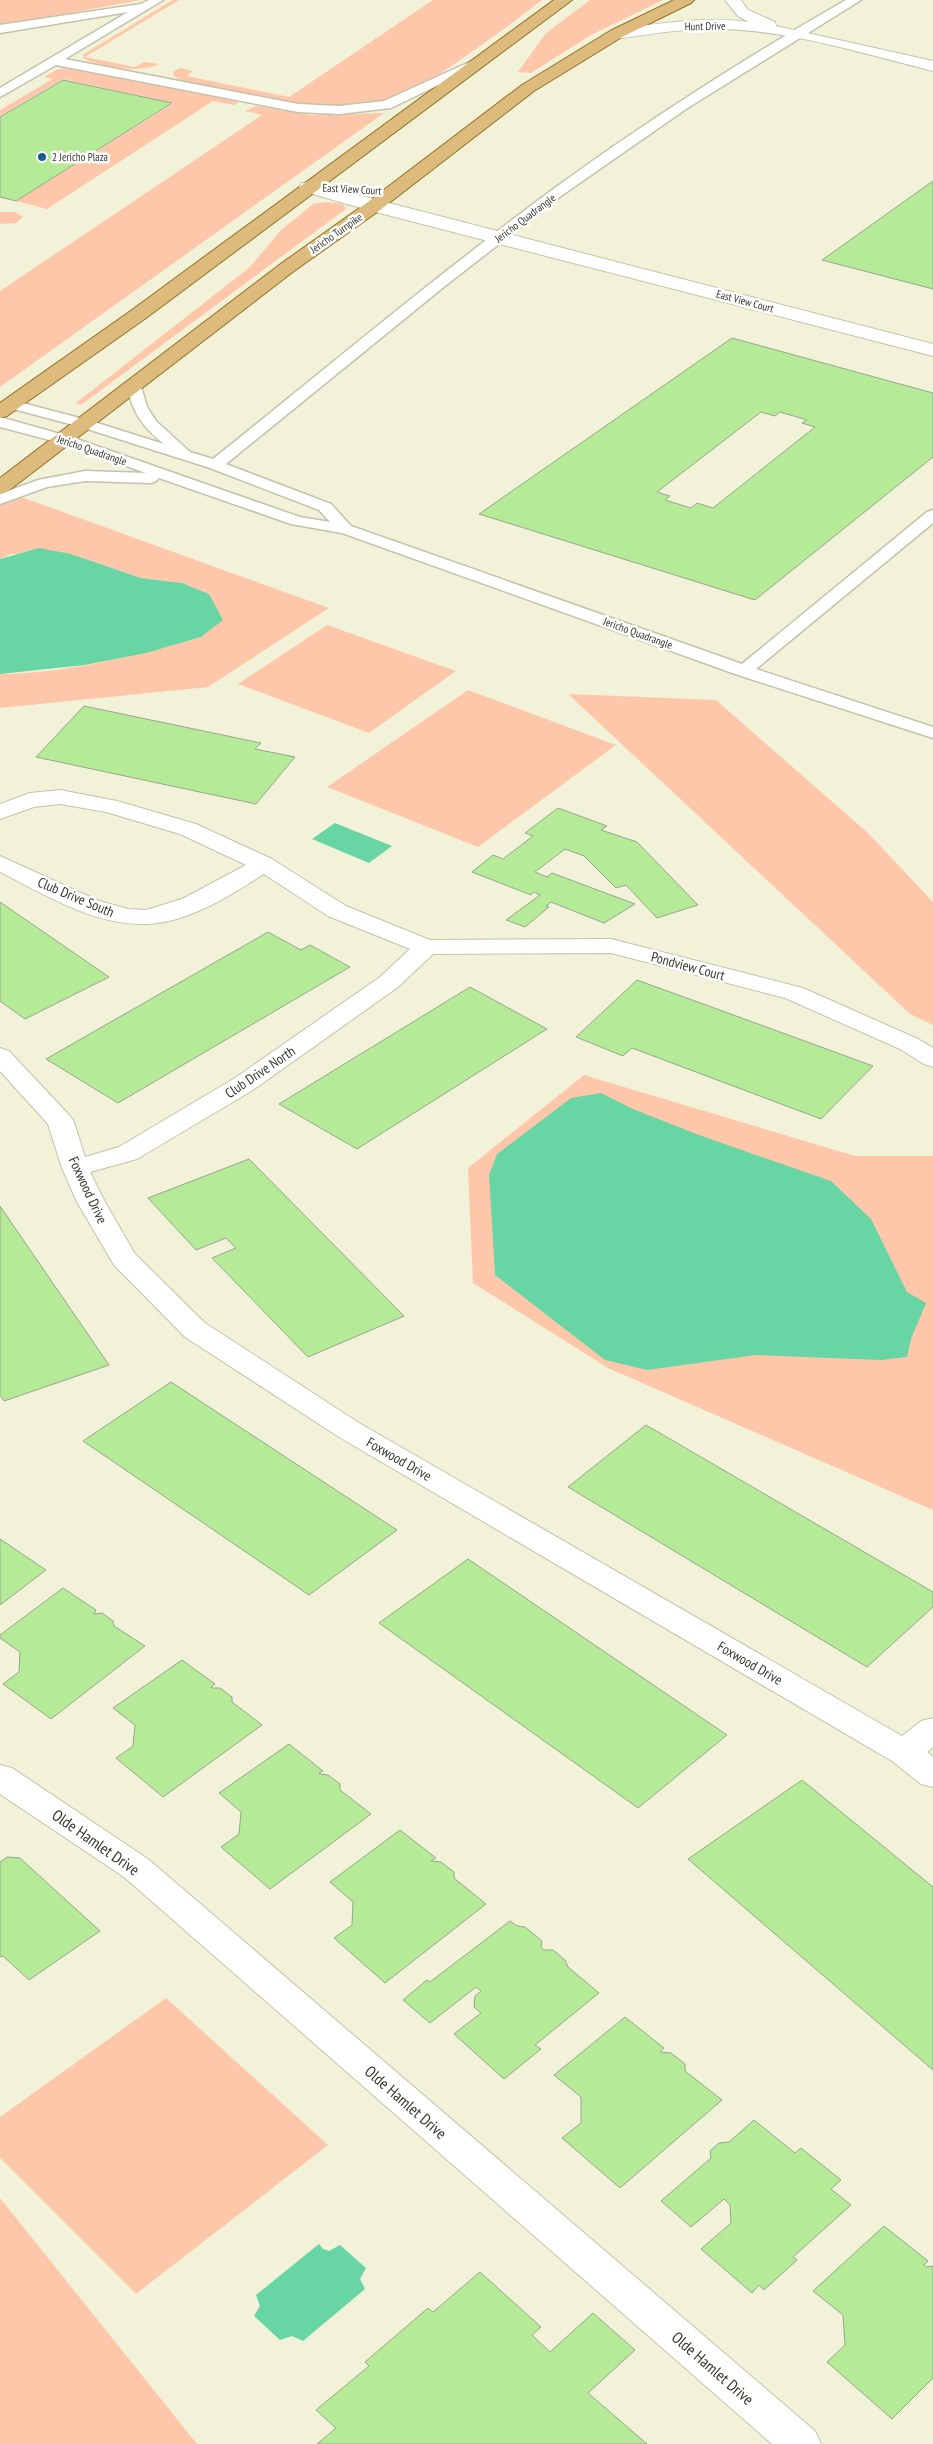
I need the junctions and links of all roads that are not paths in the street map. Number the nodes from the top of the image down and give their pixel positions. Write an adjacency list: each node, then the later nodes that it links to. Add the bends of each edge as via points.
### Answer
1 (564, 0): 10 (main road)
2 (686, 0): 7 (main road, Jericho Turnpike)
3 (733, 0): 8 (street, Hunt Drive, via 743,13)
4 (855, 0): 8 (lane, Jericho Quadrangle)
5 (152, 3): 6 (lane); 9 (lane)
6 (0, 30)
7 (616, 34): 8 (street, Hunt Drive, via 693,24 753,27); 14 (main road, Jericho Turnpike, via 528,88)
8 (794, 34): 11 (street, Hunt Drive); 18 (lane, Jericho Quadrangle, via 672,111)
9 (54, 61): 10 (lane, via 298,108 339,110 387,105); 12 (lane)
10 (481, 62): 13 (main road)
11 (933, 66)
12 (0, 93)
13 (308, 187): 14 (street, East View Court); 16 (street, East View Court); 23 (main road)
14 (392, 192): 15 (street, East View Court); 16 (main road, Jericho Turnpike)
15 (411, 197)
16 (374, 206): 20 (street, East View Court); 22 (main road, Jericho Turnpike, via 288,267)
17 (496, 219): 18 (street)
18 (516, 224): 19 (street); 20 (lane, Jericho Quadrangle)
19 (533, 228)
20 (498, 238): 21 (street, East View Court); 28 (lane, Jericho Quadrangle)
21 (933, 350)
22 (135, 386): 25 (main road, Jericho Turnpike); 27 (lane, Jericho Quadrangle, via 135,400 143,417)
23 (6, 408): 25 (lane, Jericho Quadrangle)
24 (0, 422): 26 (lane, Jericho Quadrangle)
25 (86, 424): 26 (main road, Jericho Turnpike); 27 (lane, Jericho Quadrangle)
26 (66, 440): 29 (lane, Jericho Quadrangle); 30 (main road, Jericho Turnpike)
27 (189, 457): 28 (lane, Jericho Quadrangle)
28 (215, 465): 33 (lane, Jericho Quadrangle, via 326,507)
29 (182, 482): 31 (lane, Jericho Quadrangle, via 128,476 85,476 44,483); 33 (lane, Jericho Quadrangle, via 297,521)
30 (0, 488)
31 (0, 499)
32 (933, 515): 34 (lane)
33 (345, 529): 34 (lane, Jericho Quadrangle)
34 (744, 671): 35 (lane, Jericho Quadrangle)
35 (933, 733)
36 (0, 812): 38 (street, via 30,800 60,797 109,806 188,829)
37 (0, 863): 38 (street, Club Drive South, via 105,912 130,917 148,917 172,911 217,892)
38 (264, 864): 39 (street, via 337,912)
39 (427, 947): 41 (street, Pondview Court, via 611,946 794,994 909,1044); 42 (street, Club Drive North, via 389,982 244,1084 128,1153)
40 (0, 1056): 42 (street, Foxwood Drive, via 61,1122)
41 (933, 1059)
42 (76, 1168): 44 (street, Foxwood Drive, via 91,1202 124,1259 195,1330 349,1430)
43 (933, 1730): 44 (street)
44 (904, 1752): 45 (street, Foxwood Drive)
45 (933, 1775)
46 (0, 1777): 47 (street, Olde Hamlet Drive, via 136,1868)
47 (801, 2444)

